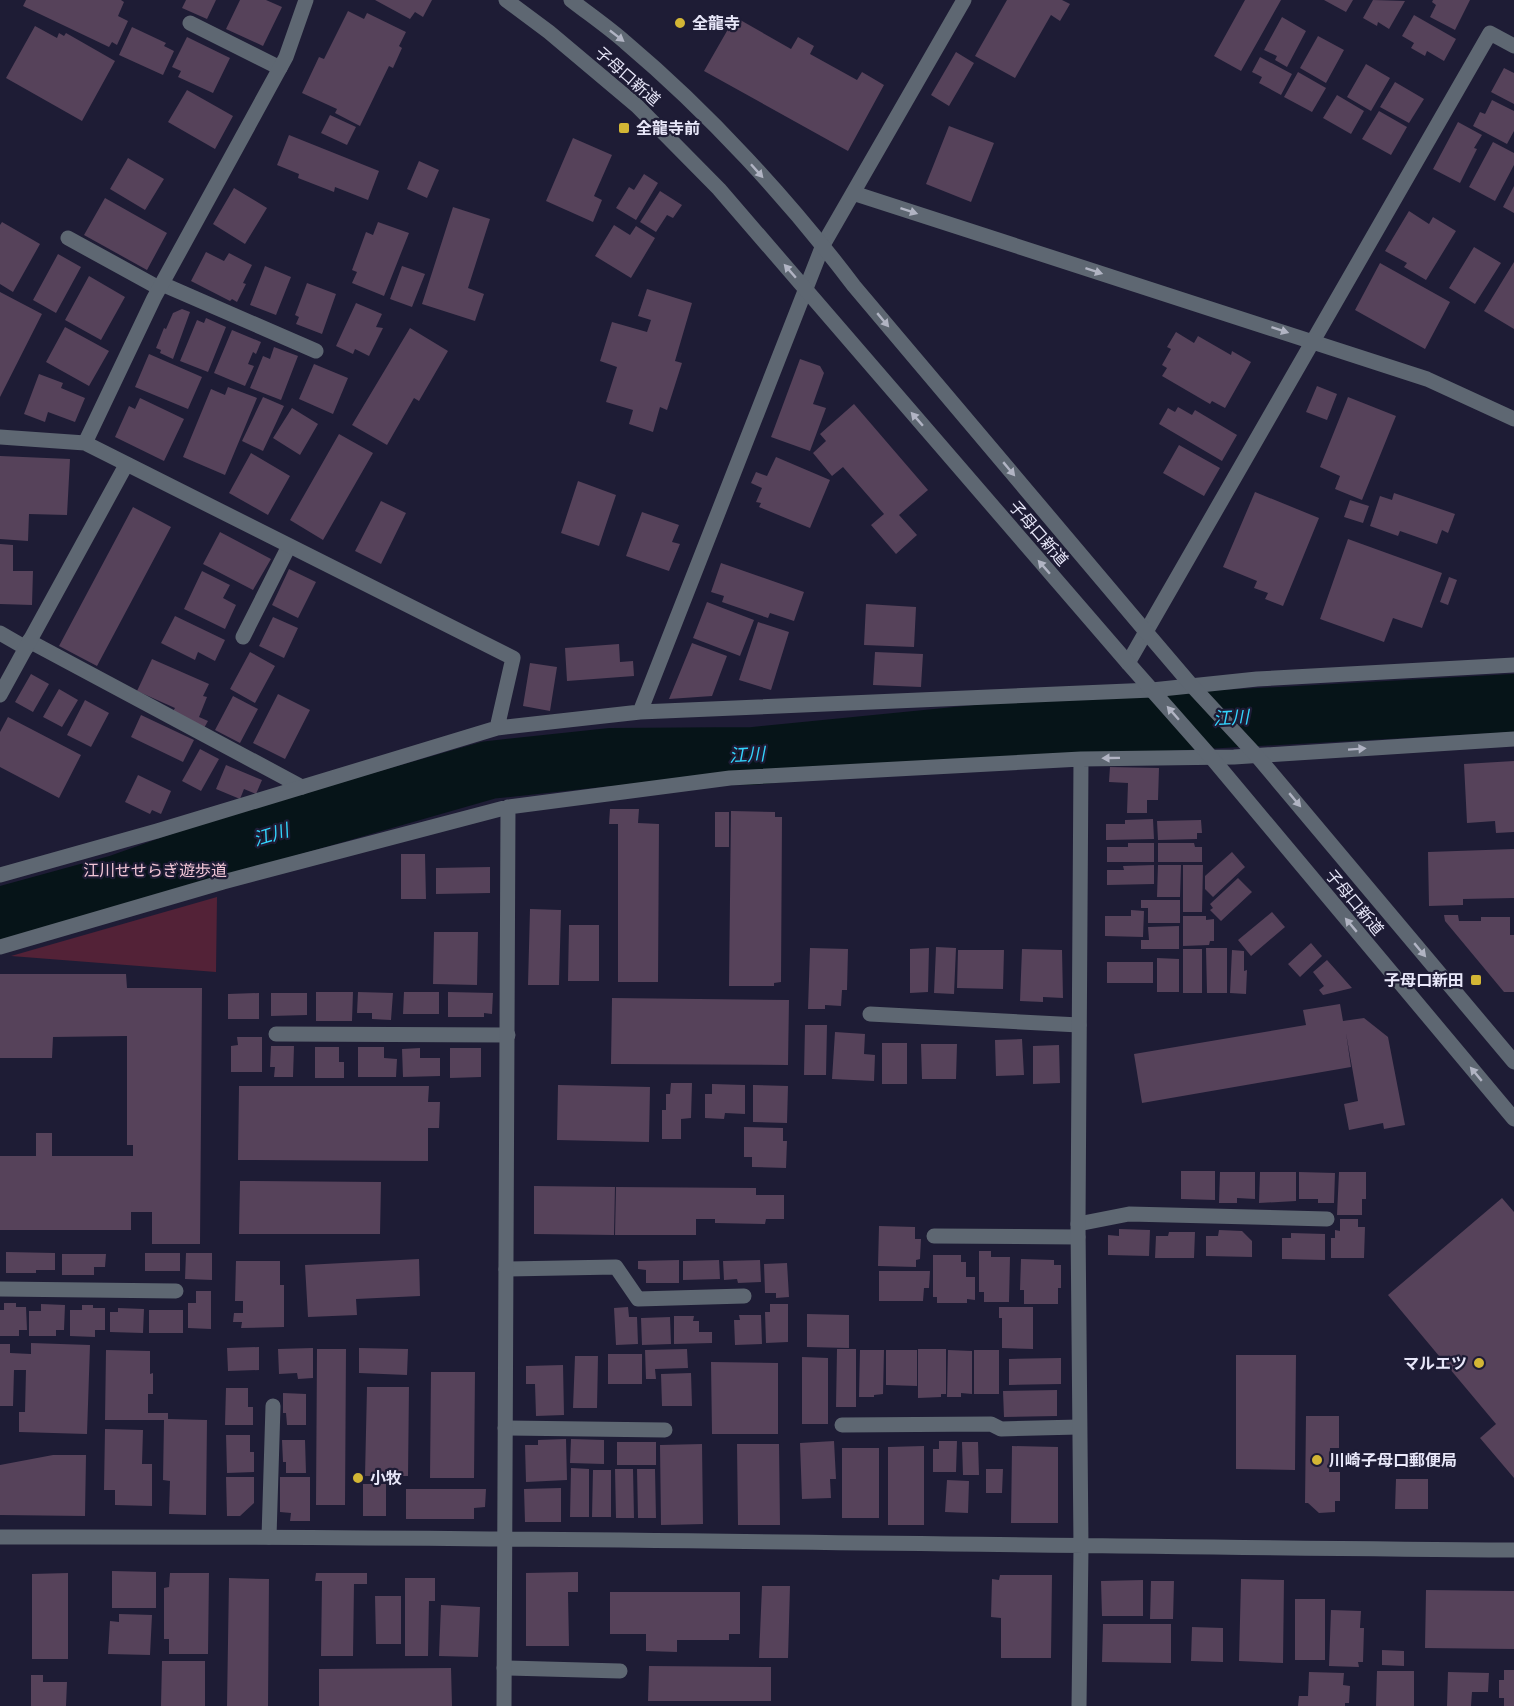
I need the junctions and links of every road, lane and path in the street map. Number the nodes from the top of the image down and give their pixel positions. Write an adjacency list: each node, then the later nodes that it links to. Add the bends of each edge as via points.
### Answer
1 (306, 0): 7 (street)
2 (506, 0): 12 (street, 子母口新道, one-way to 2, via 719,189 638,106)
3 (571, 0): 10 (street, 子母口新道, one-way to 10, via 625,42 712,123)
4 (964, 0): 8 (street)
5 (190, 23): 7 (street)
6 (1514, 46): 13 (street, via 1490,33)
7 (280, 68): 11 (street)
8 (853, 193): 10 (street); 13 (street, one-way to 13)
9 (68, 238): 11 (street)
10 (823, 245): 12 (street); 21 (street, 子母口新道, one-way to 21)
11 (161, 286): 14 (street); 17 (street)
12 (806, 290): 24 (street, 子母口新道, one-way to 12); 29 (street)
13 (1312, 341): 15 (street, via 1427,379); 21 (street)
14 (316, 351)
15 (1514, 419)
16 (0, 437): 17 (street)
17 (85, 442): 18 (street)
18 (126, 465): 19 (street); 23 (street)
19 (289, 546): 22 (street); 30 (street, via 513,658)
20 (0, 633): 23 (street)
21 (1147, 633): 24 (street); 26 (street, 子母口新道)
22 (243, 637)
23 (27, 644): 28 (street); 35 (street)
24 (1128, 663): 27 (street, 子母口新道)
25 (1514, 665): 26 (street, via 1257,679)
26 (1193, 687): 27 (street); 32 (street, 子母口新道)
27 (1152, 690): 29 (street); 33 (street, 子母口新道, one-way to 27)
28 (0, 695)
29 (640, 712): 30 (street)
30 (497, 728): 35 (street)
31 (1514, 739): 32 (street, one-way to 31)
32 (1257, 756): 33 (street); 43 (street, 子母口新道, one-way to 43)
33 (1211, 757): 34 (street, one-way to 34); 44 (street, 子母口新道, one-way to 33)
34 (1081, 759): 36 (street, via 730,778); 40 (street)
35 (302, 787): 37 (street)
36 (508, 807): 38 (street, via 223,882); 42 (street)
37 (0, 875)
38 (0, 947)
39 (870, 1014): 40 (street)
40 (1079, 1025): 46 (street)
41 (276, 1034): 42 (street)
42 (508, 1035): 48 (street)
43 (1514, 1062)
44 (1514, 1119)
45 (1327, 1219): 46 (street, via 1129,1214)
46 (1078, 1230): 47 (street); 54 (street)
47 (934, 1236)
48 (506, 1269): 51 (street, via 616,1267 638,1299); 55 (street)
49 (0, 1288): 50 (street)
50 (176, 1291)
51 (744, 1296)
52 (273, 1406): 58 (street)
53 (842, 1425): 54 (street)
54 (1079, 1427): 60 (street)
55 (505, 1428): 56 (street); 59 (street)
56 (665, 1430)
57 (0, 1537): 58 (street)
58 (269, 1537): 59 (street)
59 (505, 1541): 60 (street); 62 (street)
60 (1080, 1547): 61 (street); 65 (street)
61 (1514, 1551)
62 (504, 1668): 63 (street); 64 (street)
63 (620, 1671)
64 (504, 1706)
65 (1079, 1706)

